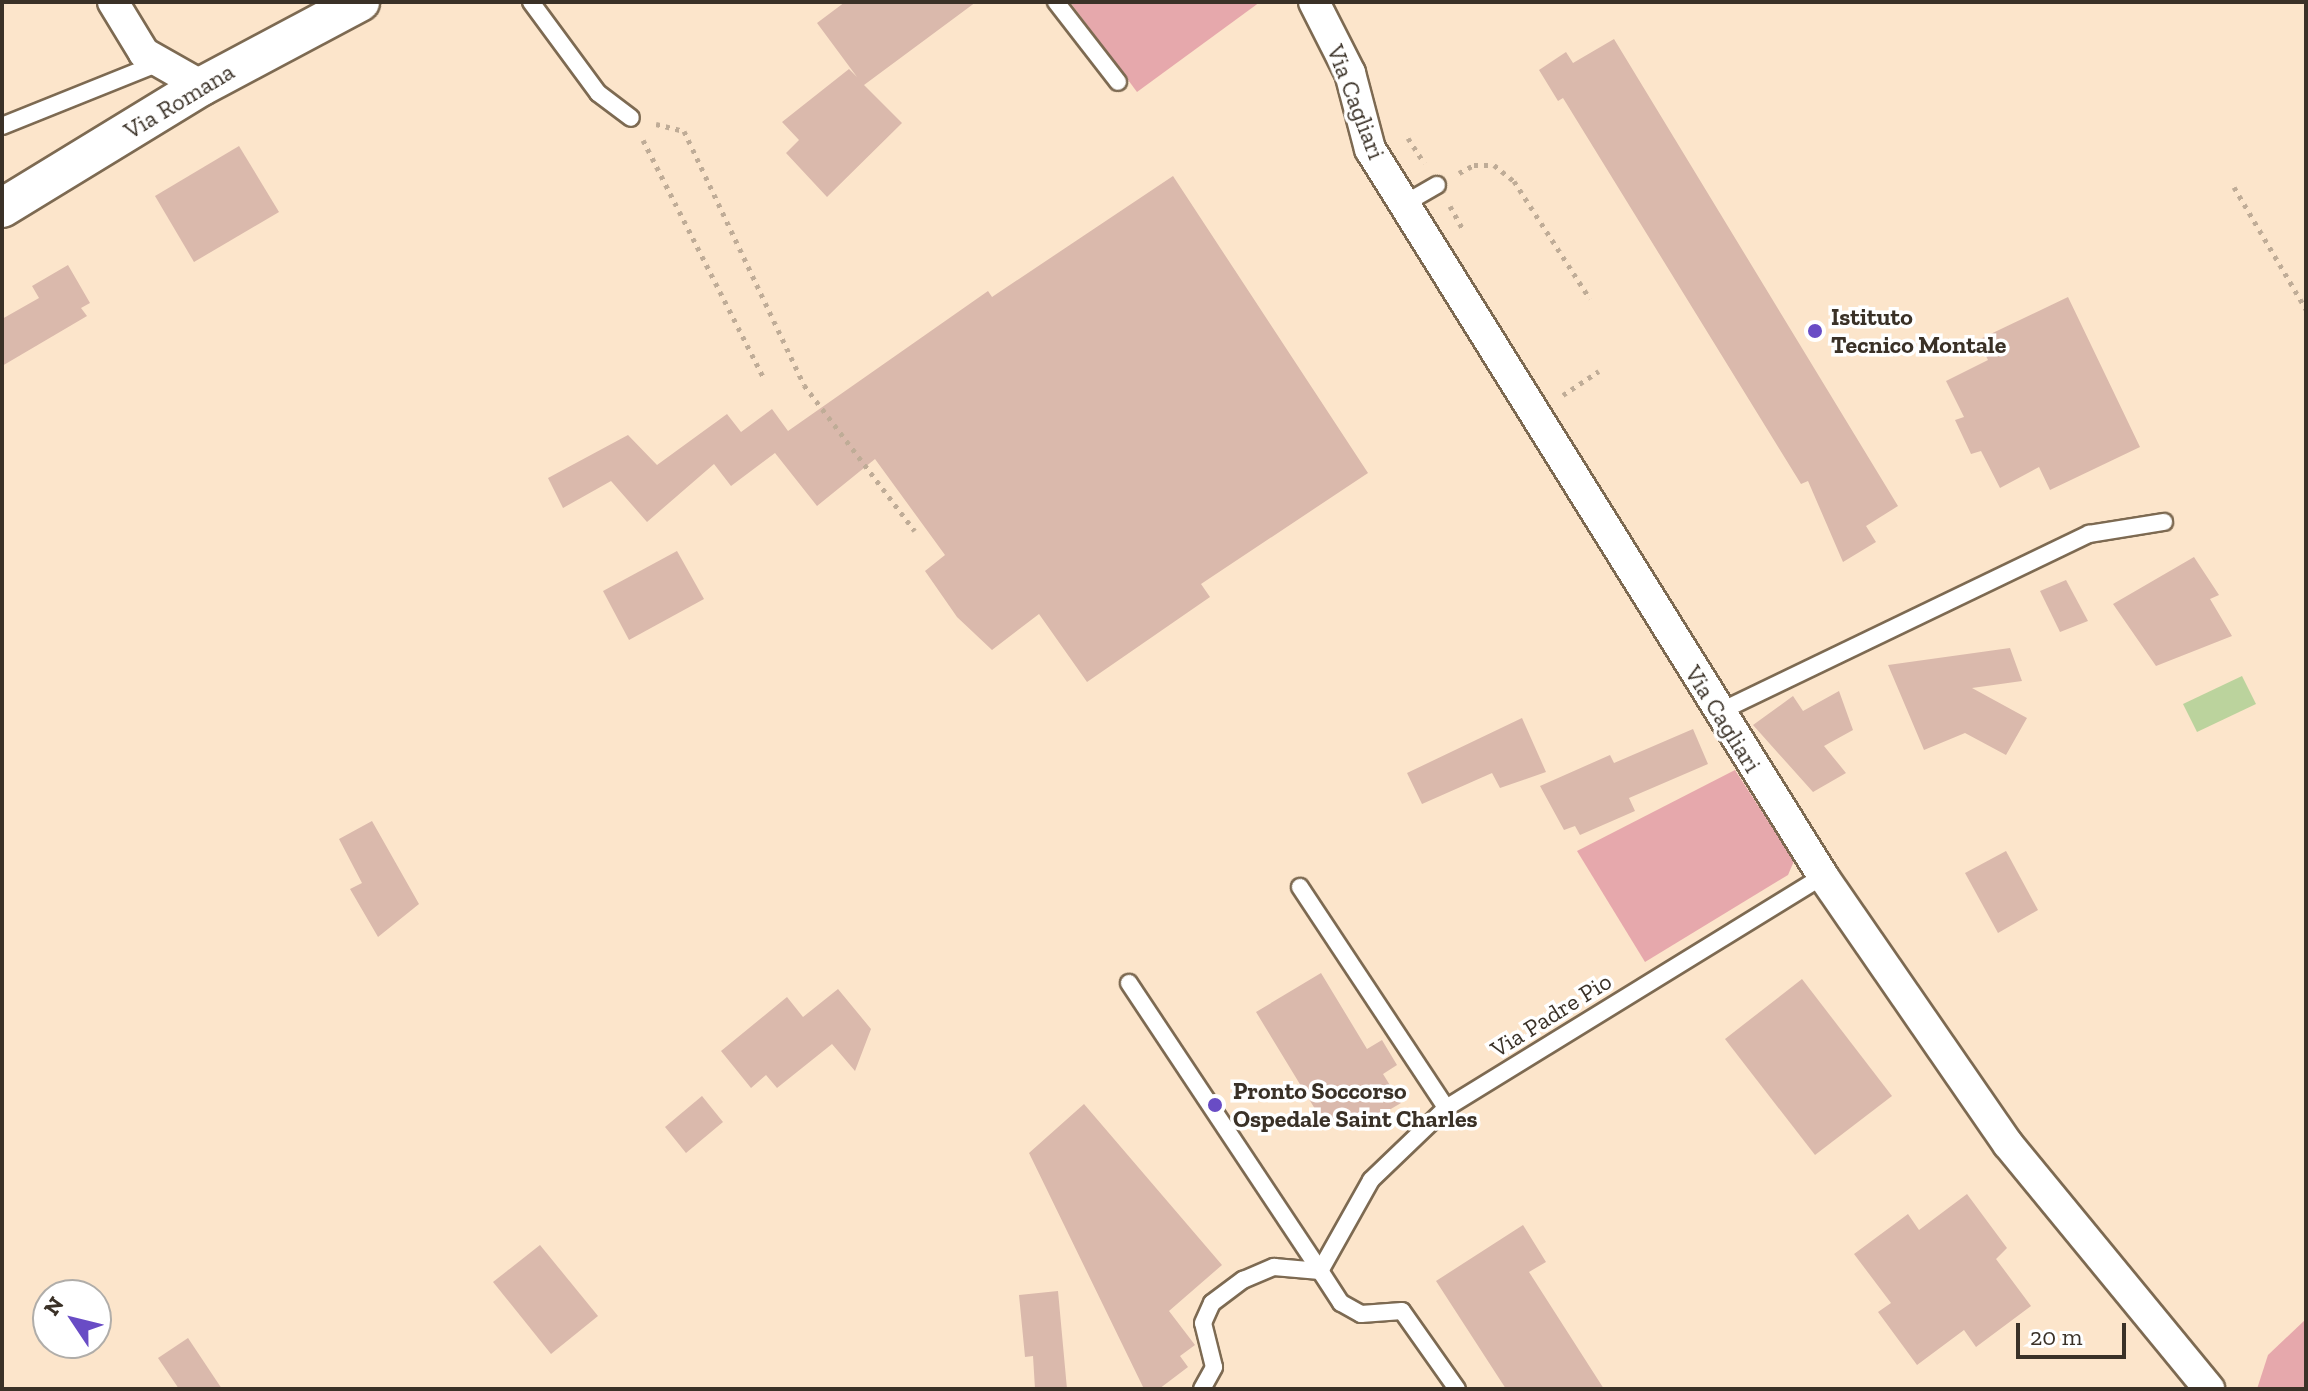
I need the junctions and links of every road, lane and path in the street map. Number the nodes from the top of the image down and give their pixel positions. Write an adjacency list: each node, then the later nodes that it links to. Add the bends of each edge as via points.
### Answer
1 (113, 2): 6 (street, via 144,53)
2 (360, 2): 8 (street, Via Romana)
3 (531, 2): 9 (lane, via 598,93)
4 (1056, 2): 7 (lane)
5 (1314, 2): 13 (street, Via Cagliari, via 1350,73 1370,149)
6 (161, 62): 8 (street); 10 (lane)
7 (1118, 82)
8 (202, 86): 14 (street, Via Romana)
9 (631, 118): 18 (path); 21 (path, via 684,131 804,385)
10 (2, 126)
11 (1437, 185): 13 (lane); 15 (path, via 1474,165 1494,165 1514,181)
12 (2234, 187): 16 (path)
13 (1404, 204): 22 (street, Via Cagliari)
14 (2, 208)
15 (1590, 299)
16 (2306, 309)
17 (1599, 371): 19 (path)
18 (765, 380)
19 (1563, 395)
20 (2164, 522): 22 (lane, via 2089,534)
21 (915, 531)
22 (1719, 712): 23 (street, Via Cagliari)
23 (1823, 876): 26 (lane, Via Padre Pio); 30 (street, Via Cagliari, via 2008,1144)
24 (1300, 887): 26 (lane)
25 (1129, 983): 27 (lane)
26 (1446, 1108): 27 (lane, Via Padre Pio, via 1371,1180)
27 (1320, 1271): 28 (lane, via 1274,1267 1243,1280 1212,1303 1203,1323 1214,1367); 29 (lane, via 1341,1303 1361,1314 1402,1311)
28 (1202, 1389)
29 (1457, 1389)
30 (2209, 1389)

